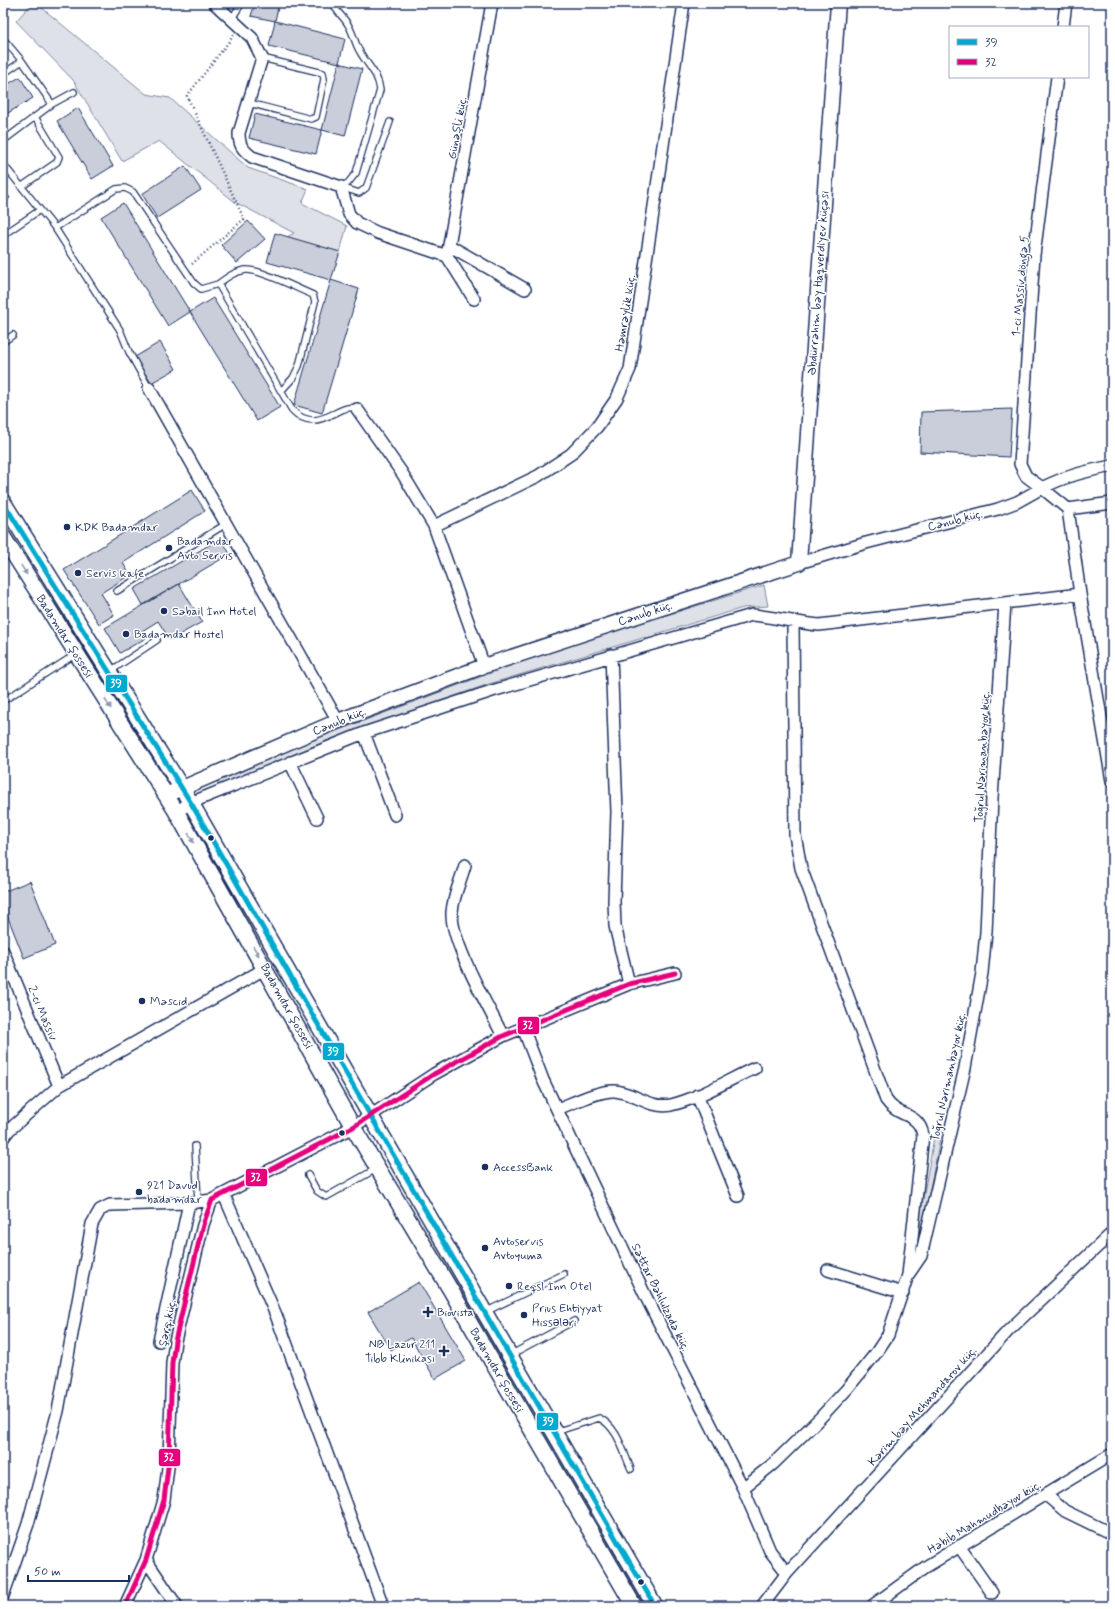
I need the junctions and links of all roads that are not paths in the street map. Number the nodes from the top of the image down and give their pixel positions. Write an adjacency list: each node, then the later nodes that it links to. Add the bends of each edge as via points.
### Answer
1 (214, 3): 8 (street)
2 (242, 3): 8 (lane)
3 (333, 3): 23 (lane, via 337,13 347,22 363,56 379,80 380,90 356,173)
4 (492, 3): 27 (street, Günəşli küç.)
5 (684, 3): 42 (street, Həmrəylik küç., via 630,369 617,398 597,427 571,454 538,476)
6 (838, 3): 44 (street, Əbdürrəhim bəy Haqverdiyev küçəsi)
7 (1066, 3): 9 (street)
8 (236, 22): 11 (street, via 252,38)
9 (1063, 26)
10 (6, 42): 12 (lane)
11 (262, 58): 16 (street); 16 (lane, via 323,73 316,116 311,119)
12 (22, 61): 13 (lane); 17 (lane)
13 (3, 74)
14 (1057, 78): 37 (street, 1-ci Massiv döngə 5, via 1034,256 1020,451 1020,464 1026,476)
15 (74, 92): 17 (lane)
16 (248, 103): 23 (street, via 239,133 239,144 244,150 252,157)
17 (52, 104): 18 (lane)
18 (35, 117): 20 (lane); 22 (lane, via 59,157 57,162)
19 (390, 122): 23 (lane, via 366,188 359,193)
20 (3, 141)
21 (3, 164): 22 (lane)
22 (21, 187): 24 (lane)
23 (341, 187): 27 (street, via 349,214 357,223 378,233)
24 (40, 210): 25 (lane); 26 (lane)
25 (55, 228): 28 (lane, via 116,189 125,188 133,192 194,283 201,289); 33 (lane, via 120,330)
26 (3, 235)
27 (448, 251): 29 (street); 30 (street)
28 (218, 284): 34 (lane); 34 (lane, via 232,274 246,270 313,295 315,302 299,366 293,378)
29 (525, 289)
30 (474, 299)
31 (13, 335): 32 (lane)
32 (3, 342)
33 (149, 388): 41 (street)
34 (282, 390): 35 (lane, via 292,410 298,416 309,420 326,418 349,408)
35 (357, 409): 42 (street, via 402,473)
36 (1112, 466): 37 (street, Cənub küç., via 1081,472)
37 (1042, 488): 40 (street); 44 (street, Cənub küç., via 998,509)
38 (3, 502): 53 (main road, Badamdar şossesi)
39 (1112, 504): 40 (street)
40 (1068, 509): 46 (street)
41 (226, 524): 45 (lane); 55 (street)
42 (434, 526): 52 (street)
43 (3, 537): 50 (main road, Badamdar şossesi, one-way to 50)
44 (799, 563): 52 (street, Cənub küç.)
45 (117, 591)
46 (1080, 594): 47 (street, Cənub küç.); 58 (street)
47 (1005, 603): 48 (street, Cənub küç., via 819,625); 89 (street, Toğrul Nərimanbəyov küç., via 982,973 965,1068 921,1256)
48 (794, 623): 51 (street, Cənub küç., via 774,617 752,615); 89 (street, via 795,835 801,868 886,1100 895,1111 914,1118 919,1123 923,1135)
49 (157, 640): 53 (lane)
50 (76, 654): 54 (lane); 60 (main road, Badamdar şossesi, one-way to 60)
51 (611, 655): 56 (street, Cənub küç.); 69 (street, via 617,812 615,926)
52 (484, 666): 55 (street, Cənub küç.)
53 (109, 672): 59 (main road, Badamdar şossesi)
54 (3, 701)
55 (338, 721): 59 (street, Cənub küç.)
56 (364, 733): 57 (street, Cənub küç.); 63 (street)
57 (290, 762): 61 (street, Cənub küç.); 64 (street)
58 (1112, 781)
59 (181, 787): 60 (street, Cənub küç.); 61 (main road, Badamdar şossesi)
60 (166, 795): 62 (main road, Badamdar şossesi)
61 (191, 803): 62 (street, Cənub küç.); 76 (main road, Badamdar şossesi)
62 (176, 811): 67 (main road, Badamdar şossesi, one-way to 67)
63 (395, 815)
64 (317, 818)
65 (465, 865): 71 (street, via 452,912 453,929)
66 (3, 951): 73 (street, 2-ci Massiv)
67 (266, 968): 73 (street); 77 (main road, Badamdar şossesi)
68 (675, 973): 69 (street)
69 (629, 984): 70 (street)
70 (523, 1028): 71 (street); 75 (street, Səttar Bəhlulzadə küç.)
71 (503, 1036): 76 (street, via 434,1074)
72 (755, 1068): 74 (street)
73 (59, 1086): 78 (street)
74 (697, 1095): 75 (street, via 670,1105 650,1104 617,1091 606,1092); 83 (street)
75 (557, 1109): 100 (street, Səttar Bəhlulzadə küç., via 646,1297)
76 (371, 1116): 77 (street); 91 (main road, Badamdar şossesi)
77 (354, 1127): 80 (main road, Badamdar şossesi); 82 (street)
78 (3, 1138)
79 (195, 1146): 85 (lane)
80 (378, 1168): 81 (lane, via 326,1197 317,1191); 99 (main road, Badamdar şossesi)
81 (308, 1175)
82 (224, 1195): 84 (street); 110 (street, via 276,1315)
83 (738, 1196)
84 (212, 1200): 85 (street); 104 (street, Şərq küç., via 202,1225 175,1341 169,1459 164,1500)
85 (194, 1202): 93 (street); 107 (street, via 110,1205 100,1210 92,1224 58,1411 28,1524)
86 (1112, 1233): 105 (street, Kərim bəy Mehmandarov küç., via 1008,1331)
87 (828, 1270): 90 (street)
88 (564, 1274): 91 (lane)
89 (908, 1275): 90 (street, Toğrul Nərimanbəyov küç.)
90 (903, 1293): 100 (street, Toğrul Nərimanbəyov küç., via 888,1335 847,1389 773,1464)
91 (485, 1312): 94 (main road, Badamdar şossesi)
92 (574, 1321): 94 (lane)
93 (160, 1341)
94 (510, 1356): 95 (main road, Badamdar şossesi)
95 (554, 1432): 97 (lane, via 599,1418 607,1421 613,1428); 98 (main road, Badamdar şossesi)
96 (1112, 1454): 101 (street, Həbib Mahmudbəyov küç.)
97 (631, 1469)
98 (576, 1470): 99 (main road); 112 (main road, Badamdar şossesi)
99 (560, 1478): 111 (main road, Badamdar şossesi)
100 (743, 1488): 105 (street, Səttar Bəhlulzadə küç., via 770,1551)
101 (1046, 1495): 102 (street, via 1065,1511); 103 (street, Həbib Mahmudbəyov küç.)
102 (1112, 1534)
103 (959, 1546): 106 (street); 114 (street, Həbib Mahmudbəyov küç.)
104 (146, 1560): 108 (street, Şərq küç.); 109 (street)
105 (787, 1573): 113 (street, Kərim bəy Mehmandarov küç.)
106 (992, 1593)
107 (3, 1596)
108 (125, 1606)
109 (177, 1606)
110 (383, 1606)
111 (634, 1606)
112 (655, 1606)
113 (762, 1606)
114 (872, 1606)

